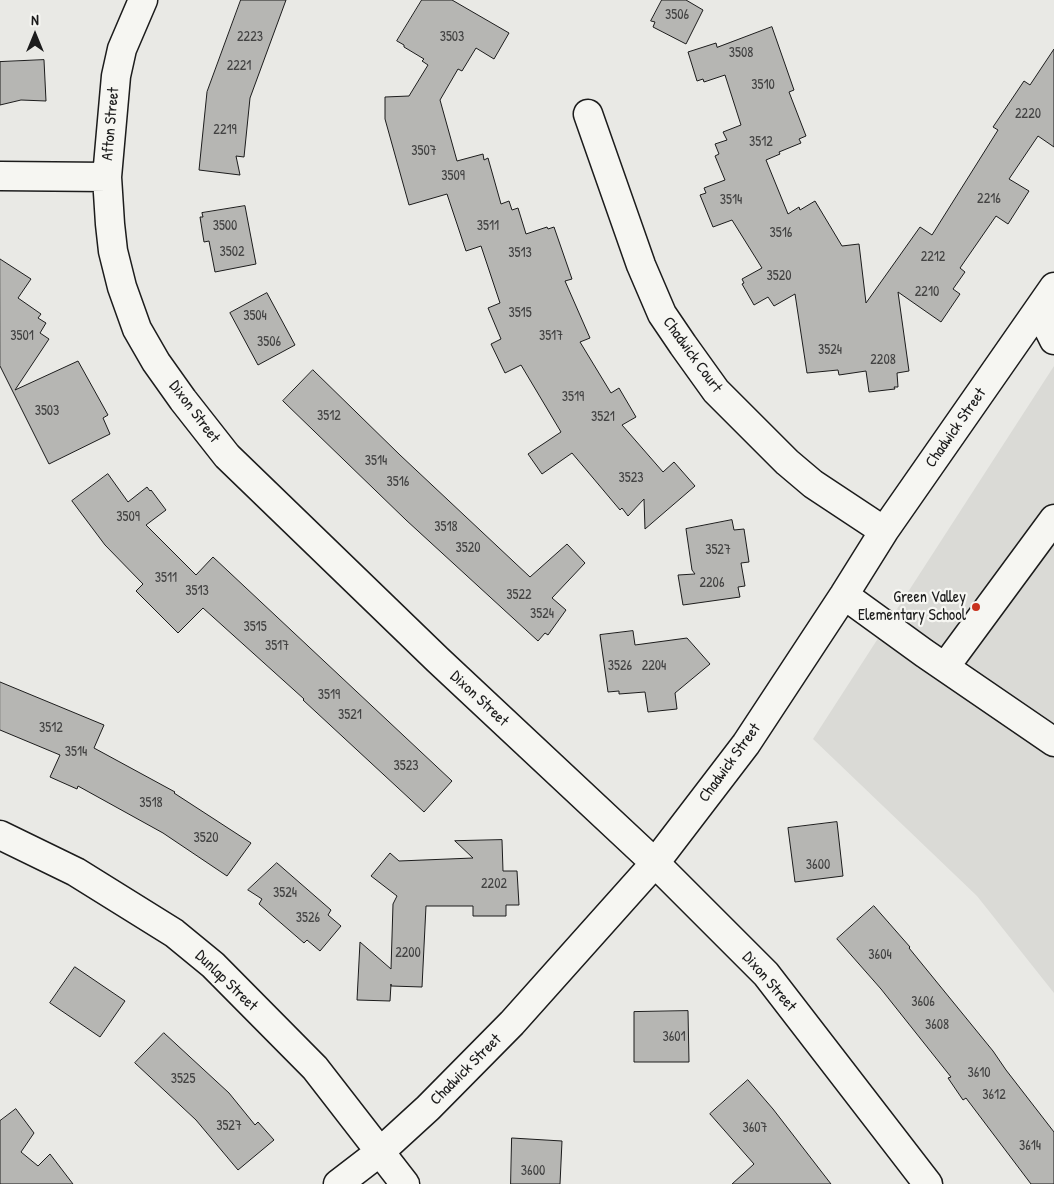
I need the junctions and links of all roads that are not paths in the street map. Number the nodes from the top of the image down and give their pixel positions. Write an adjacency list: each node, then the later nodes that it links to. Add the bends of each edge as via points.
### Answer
1 (143, 0): 4 (street, Afton Street, via 122,49 116,76)
2 (588, 114): 9 (street, Chadwick Court, via 641,265 662,314 683,345 716,391 787,462 813,484)
3 (0, 176): 4 (street, Afton Street)
4 (107, 177): 14 (street, Dixon Street, via 113,251 137,329 156,362 222,449 438,660)
5 (1054, 287): 6 (street, Chadwick Street)
6 (1039, 310): 7 (street); 9 (street, Chadwick Street)
7 (1054, 340)
8 (1054, 519): 11 (street)
9 (884, 531): 10 (street, Chadwick Street)
10 (844, 595): 11 (street); 14 (street, Chadwick Street, via 746,744)
11 (945, 667): 12 (street)
12 (1054, 742)
13 (0, 835): 15 (street, Dunlap Street, via 76,872 174,933 213,966 315,1068)
14 (655, 863): 15 (street, Chadwick Street, via 512,1023); 18 (street, Dixon Street, via 766,974)
15 (381, 1151): 16 (street, Chadwick Street); 17 (street, Dunlap Street)
16 (338, 1184)
17 (405, 1184)
18 (928, 1184)

